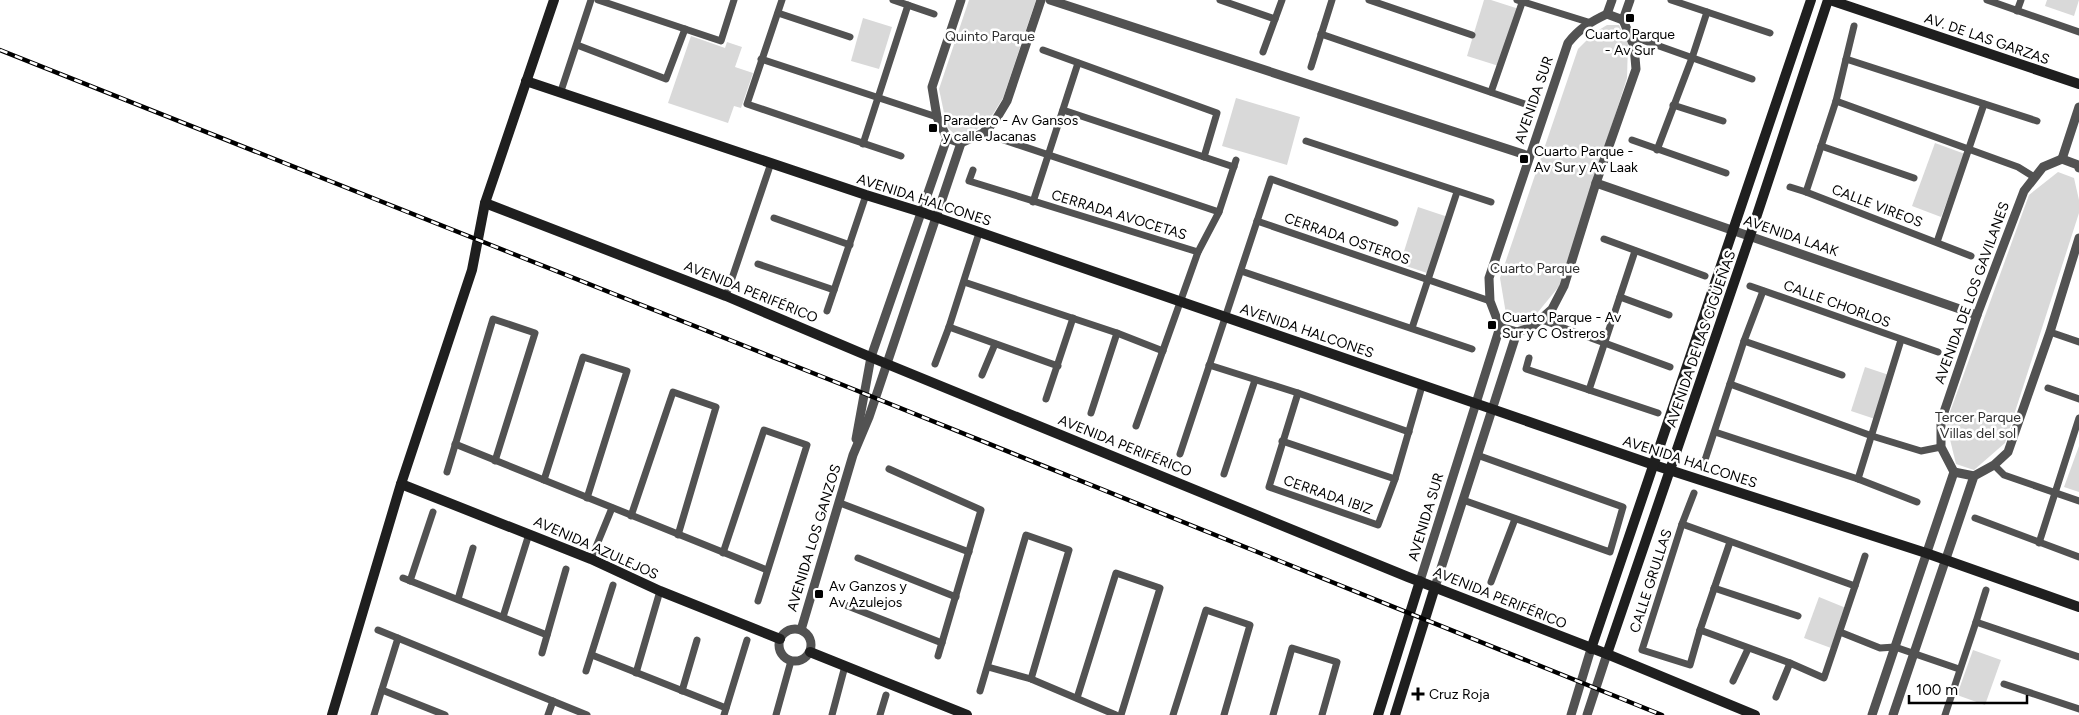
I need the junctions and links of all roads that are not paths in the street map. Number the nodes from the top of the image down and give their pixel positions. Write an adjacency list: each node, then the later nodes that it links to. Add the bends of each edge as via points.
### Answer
1 (554, 0): 48 (main road)
2 (591, 0): 39 (street)
3 (598, 0): 32 (street)
4 (734, 0): 32 (street, via 721,41)
5 (782, 0): 25 (street)
6 (893, 0): 22 (street)
7 (961, 0): 59 (street, via 932,87)
8 (1041, 0): 62 (street, via 1007,101)
9 (1050, 0): 73 (street)
10 (1220, 0): 28 (street)
11 (1282, 0): 28 (street)
12 (1332, 0): 35 (street)
13 (1369, 0): 36 (street)
14 (1612, 0): 27 (street)
15 (1630, 0): 29 (street)
16 (1671, 0): 24 (street)
17 (1811, 0): 96 (main road, AVENIDA DE LAS CIGÜEÑAS)
18 (1829, 0): 49 (main road, AV. DE LAS GARZAS); 98 (main road, AVENIDA DE LAS CIGÜEÑAS)
19 (1987, 0): 23 (street)
20 (2021, 0): 23 (street)
21 (1521, 1): 30 (street); 51 (street)
22 (908, 5): 26 (street); 52 (street)
23 (2017, 11): 33 (street)
24 (1706, 12): 34 (street); 42 (street)
25 (778, 13): 37 (street); 44 (street)
26 (934, 14)
27 (1607, 14): 29 (street); 30 (street, AVENIDA SUR)
28 (1275, 19): 41 (street)
29 (1623, 20): 38 (street)
30 (1588, 22): 73 (street, AVENIDA SUR, via 1568,44)
31 (1854, 26): 43 (street)
32 (685, 29): 39 (street, via 666,79)
33 (2079, 32)
34 (1770, 33)
35 (1321, 34): 46 (street); 51 (street)
36 (1472, 35)
37 (850, 37)
38 (1635, 38): 42 (street); 82 (street, via 1636,69)
39 (577, 46): 50 (street)
40 (1043, 50): 45 (street)
41 (1263, 52)
42 (1692, 58): 47 (street); 56 (street)
43 (1846, 58): 53 (street); 55 (street)
44 (761, 59): 52 (street); 67 (street, via 747,104)
45 (1078, 63): 58 (street, CERRADA AVOCETAS); 74 (street, via 1217,113)
46 (1311, 67)
47 (1752, 80)
48 (526, 81): 50 (main road, AVENIDA HALCONES); 89 (main road)
49 (2079, 84)
50 (563, 87): 76 (main road, AVENIDA HALCONES)
51 (1492, 92): 54 (street)
52 (878, 97): 59 (street); 67 (street)
53 (1836, 101): 68 (street); 69 (street)
54 (1525, 104)
55 (1984, 104): 61 (street); 69 (street)
56 (1673, 105): 60 (street); 70 (street)
57 (2079, 107): 75 (street)
58 (1063, 110): 72 (street, CERRADA AVOCETAS); 74 (street, CERRADA AVOCETAS)
59 (937, 117): 63 (street)
60 (1723, 121)
61 (2037, 121)
62 (983, 133): 66 (street); 72 (street)
63 (947, 138): 66 (street); 90 (street)
64 (1632, 140): 70 (street)
65 (1306, 141): 84 (street)
66 (961, 143): 93 (street)
67 (863, 144): 71 (street)
68 (1821, 146): 81 (street); 85 (street)
69 (1970, 148): 80 (street, via 2018,167); 101 (street)
70 (1657, 150): 79 (street)
71 (901, 156)
72 (1048, 156): 87 (street, CERRADA AVOCETAS); 91 (street)
73 (1529, 156): 116 (street, AVENIDA SUR, via 1489,278)
74 (1204, 157): 91 (street, CERRADA AVOCETAS, via 1235,164)
75 (2062, 159): 77 (street); 80 (street, AVENIDA DE LOS GAVILANES, via 2043,167)
76 (771, 163): 86 (main road, AVENIDA HALCONES); 114 (street)
77 (2079, 165)
78 (973, 170): 87 (street, CERRADA AVOCETAS, via 969,181)
79 (1726, 173)
80 (2034, 177): 120 (street, AVENIDA DE LOS GAVILANES, via 2024,191)
81 (1914, 178)
82 (1596, 182): 96 (street, AVENIDA LAAK); 123 (street, via 1564,286)
83 (1790, 187): 85 (street, CALLE VIREOS)
84 (1457, 192): 88 (street); 109 (street)
85 (1806, 192): 101 (street, CALLE VIREOS)
86 (866, 196): 90 (main road, AVENIDA HALCONES); 102 (street)
87 (1033, 202): 104 (street, CERRADA AVOCETAS)
88 (1491, 202)
89 (485, 203): 114 (main road, AVENIDA PERIFÉRICO); 185 (main road, via 472,270)
90 (921, 212): 93 (main road, AVENIDA HALCONES); 138 (street)
91 (1218, 212): 104 (street, CERRADA AVOCETAS)
92 (774, 218): 102 (street)
93 (937, 218): 97 (main road, AVENIDA HALCONES); 140 (street)
94 (1257, 221): 95 (street, via 1271,179); 107 (street); 109 (street, CERRADA OSTEROS)
95 (1394, 223)
96 (1734, 230): 98 (street, AVENIDA LAAK); 174 (main road, AVENIDA DE LAS CIGÜEÑAS)
97 (980, 233): 110 (street); 117 (main road, AVENIDA HALCONES)
98 (1750, 236): 120 (street, AVENIDA LAAK); 177 (main road, AVENIDA DE LAS CIGÜEÑAS)
99 (2079, 238): 128 (street)
100 (1604, 240): 103 (street)
101 (1937, 242): 105 (street, CALLE VIREOS)
102 (850, 245): 112 (street)
103 (1635, 251): 108 (street); 115 (street)
104 (1198, 252): 117 (street, CERRADA AVOCETAS)
105 (1970, 256)
106 (758, 264): 112 (street)
107 (1241, 270): 121 (street); 126 (street)
108 (1704, 276)
109 (1428, 281): 116 (street, CERRADA OSTEROS); 126 (street)
110 (964, 282): 122 (street); 124 (street)
111 (1750, 286): 113 (street)
112 (834, 290): 118 (street)
113 (1764, 291): 130 (street, CALLE CHORLOS); 131 (street, CALLE CHORLOS)
114 (726, 296): 138 (main road, AVENIDA PERIFÉRICO)
115 (1620, 297): 119 (street); 133 (street)
116 (1490, 301): 125 (street, AVENIDA SUR)
117 (1181, 302): 121 (main road, AVENIDA HALCONES); 136 (street, CERRADA AVOCETAS)
118 (827, 311)
119 (1669, 315)
120 (1977, 315): 169 (street, AVENIDA DE LOS GAVILANES, via 1941,421)
121 (1225, 316): 142 (street); 151 (main road, AVENIDA HALCONES)
122 (1073, 318): 129 (street); 143 (street)
123 (1542, 320): 127 (street); 133 (street)
124 (949, 327): 134 (street); 141 (street)
125 (1500, 327): 127 (street); 157 (street, AVENIDA SUR)
126 (1412, 328): 135 (street)
127 (1517, 332): 158 (street)
128 (2050, 332): 132 (street); 175 (street, via 2008,452)
129 (1117, 333): 136 (street); 159 (street)
130 (1901, 340): 137 (street); 166 (street, CALLE CHORLOS)
131 (1744, 342): 146 (street); 148 (street, CALLE CHORLOS)
132 (2079, 342)
133 (1605, 343): 144 (street); 152 (street)
134 (995, 344): 143 (street); 145 (street)
135 (1472, 349)
136 (1163, 351): 163 (street, CERRADA AVOCETAS)
137 (1938, 352)
138 (871, 357): 140 (main road, AVENIDA PERIFÉRICO); 149 (street)
139 (1529, 358): 152 (street, via 1526,369)
140 (887, 364): 153 (street); 216 (main road, AVENIDA PERIFÉRICO)
141 (935, 364)
142 (1209, 365): 147 (street); 170 (street)
143 (1058, 366): 155 (street)
144 (1670, 367)
145 (982, 375)
146 (1842, 375)
147 (1255, 380): 154 (street); 180 (street)
148 (1730, 384): 165 (street, CALLE CHORLOS); 166 (street)
149 (866, 387): 153 (street); 161 (street)
150 (2048, 388): 156 (street)
151 (1421, 390): 157 (main road, AVENIDA HALCONES); 164 (street, CERRADA IBIZ)
152 (1589, 390): 160 (street)
153 (877, 391): 161 (street)
154 (1298, 393): 164 (street); 167 (street, CERRADA IBIZ)
155 (1046, 399)
156 (2079, 399)
157 (1476, 404): 158 (main road, AVENIDA HALCONES); 216 (street, AVENIDA SUR)
158 (1492, 408): 171 (street); 174 (main road, AVENIDA HALCONES)
159 (1090, 412)
160 (1658, 413)
161 (864, 416): 192 (street, AVENIDA LOS GANZOS)
162 (2079, 418): 186 (street)
163 (1136, 426)
164 (1409, 432): 182 (street, CERRADA IBIZ)
165 (1715, 432): 173 (street, CALLE CHORLOS); 183 (street)
166 (1872, 436): 169 (street, via 1921,451); 183 (street, CALLE CHORLOS)
167 (1282, 441): 182 (street); 182 (street, CERRADA IBIZ, via 1269,487 1378,525)
168 (455, 444): 172 (street); 172 (street, via 493,319 535,333); 178 (street)
169 (1941, 447): 179 (street, AVENIDA DE LOS GAVILANES)
170 (1180, 454)
171 (1477, 456): 189 (street); 197 (street, via 1623,507 1610,552)
172 (496, 460): 184 (street)
173 (1704, 463)
174 (1654, 465): 177 (main road, AVENIDA HALCONES); 243 (main road, AVENIDA DE LAS CIGÜEÑAS)
175 (1994, 465): 181 (street); 186 (street, via 2004,475)
176 (889, 469): 204 (street, via 981,510)
177 (1671, 471): 206 (main road, AVENIDA HALCONES); 247 (main road, AVENIDA DE LAS CIGÜEÑAS)
178 (447, 472)
179 (1954, 472): 181 (street); 206 (street)
180 (1224, 474)
181 (1974, 476): 211 (street)
182 (1395, 479)
183 (1858, 479): 191 (street)
184 (544, 480): 188 (street); 188 (street, via 583,357 628,370)
185 (401, 484): 199 (main road, AVENIDA AZULEJOS); 274 (main road)
186 (2054, 492): 190 (street); 202 (street)
187 (1694, 493): 198 (street, CALLE GRULLAS)
188 (587, 498): 193 (street)
189 (1463, 500): 197 (street); 220 (street)
190 (2079, 501)
191 (1917, 502)
192 (840, 503): 204 (street); 233 (street, AVENIDA LOS GANZOS)
193 (612, 508): 195 (street); 207 (street)
194 (433, 512): 215 (street)
195 (631, 516): 200 (street); 200 (street, via 673,392 716,407)
196 (1975, 518): 202 (street)
197 (1515, 519): 217 (street)
198 (1682, 524): 201 (street, CALLE GRULLAS); 234 (street, CALLE GRULLAS, via 1642,650 1690,664)
199 (529, 534): 207 (main road, AVENIDA AZULEJOS); 230 (street)
200 (678, 535): 205 (street)
201 (1730, 542): 219 (street, CALLE GRULLAS); 221 (street, CALLE GRULLAS)
202 (2038, 543): 209 (street)
203 (473, 548): 225 (street)
204 (969, 552): 224 (street)
205 (723, 553): 213 (street); 213 (street, via 764,430 807,445)
206 (1926, 553): 211 (main road, AVENIDA HALCONES); 242 (street)
207 (593, 554): 223 (main road, AVENIDA AZULEJOS)
208 (1865, 556): 219 (street)
209 (2079, 557)
210 (858, 558): 224 (street)
211 (1946, 560): 228 (main road, AVENIDA HALCONES); 248 (street)
212 (566, 569): 236 (street)
213 (767, 570): 226 (street)
214 (402, 578): 215 (street)
215 (410, 580): 225 (street)
216 (1420, 581): 220 (main road, AVENIDA PERIFÉRICO); 259 (main road, AVENIDA SUR)
217 (1491, 582)
218 (613, 585): 249 (street)
219 (1855, 586): 235 (street)
220 (1435, 587): 243 (main road, AVENIDA PERIFÉRICO); 261 (main road)
221 (1714, 588): 229 (street); 234 (street, CALLE GRULLAS)
222 (1986, 590): 231 (street)
223 (660, 591): 238 (main road, AVENIDA AZULEJOS); 258 (street)
224 (956, 597): 241 (street)
225 (458, 599): 230 (street)
226 (758, 601)
227 (835, 601): 241 (street)
228 (2079, 607)
229 (1798, 616)
230 (503, 617): 236 (street)
231 (1976, 622): 251 (street); 256 (street)
232 (378, 630): 237 (street)
233 (800, 630): 238 (street, via 791,629); 246 (street, via 810,639)
234 (1700, 630): 244 (street)
235 (1840, 632): 242 (street, via 1880,648); 253 (street, via 1824,678)
236 (547, 635): 245 (street)
237 (398, 638): 264 (street); 270 (street)
238 (780, 639): 252 (street, via 782,654)
239 (697, 640): 265 (street)
240 (747, 640): 272 (street)
241 (942, 643): 250 (street)
242 (1895, 647): 248 (street); 294 (street)
243 (1591, 649): 247 (main road, AVENIDA PERIFÉRICO); 291 (street, AVENIDA DE LAS CIGÜEÑAS)
244 (1748, 649): 253 (street); 262 (street)
245 (542, 652)
246 (810, 652): 252 (street, via 804,659); 254 (main road)
247 (1607, 654): 292 (street, AVENIDA DE LAS CIGÜEÑAS); 293 (main road, AVENIDA PERIFÉRICO)
248 (1914, 654): 256 (street); 295 (street)
249 (592, 655): 257 (street); 258 (street)
250 (938, 656)
251 (2079, 657)
252 (791, 661): 279 (street)
253 (1790, 663): 268 (street)
254 (846, 666): 280 (street); 282 (main road)
255 (988, 667): 260 (street); 260 (street, via 1026,535 1069,550); 266 (street)
256 (1959, 669): 296 (street)
257 (586, 671)
258 (636, 673): 265 (street)
259 (1391, 674): 261 (main road); 289 (main road, AVENIDA SUR)
260 (1031, 679): 269 (street)
261 (1406, 679): 290 (main road)
262 (1733, 681)
263 (2004, 684): 271 (street)
264 (382, 690): 273 (street); 275 (street)
265 (682, 691): 272 (street)
266 (980, 691)
267 (886, 696): 281 (street)
268 (1776, 697)
269 (1077, 698): 283 (street); 284 (street, via 1116,573 1160,588)
270 (553, 701): 277 (street); 278 (street)
271 (2079, 709)
272 (725, 712)
273 (434, 713): 276 (street)
274 (332, 715)
275 (374, 715)
276 (445, 715)
277 (548, 715)
278 (587, 715)
279 (776, 715)
280 (832, 715)
281 (880, 715)
282 (967, 715)
283 (1116, 715)
284 (1121, 715)
285 (1173, 715): 286 (street, via 1206,610 1250,626)
286 (1224, 715)
287 (1273, 715): 288 (street, via 1292,648 1337,662)
288 (1322, 715)
289 (1378, 715)
290 (1394, 715)
291 (1572, 715)
292 (1587, 715)
293 (1755, 715)
294 (1872, 715)
295 (1893, 715)
296 (1946, 715)

